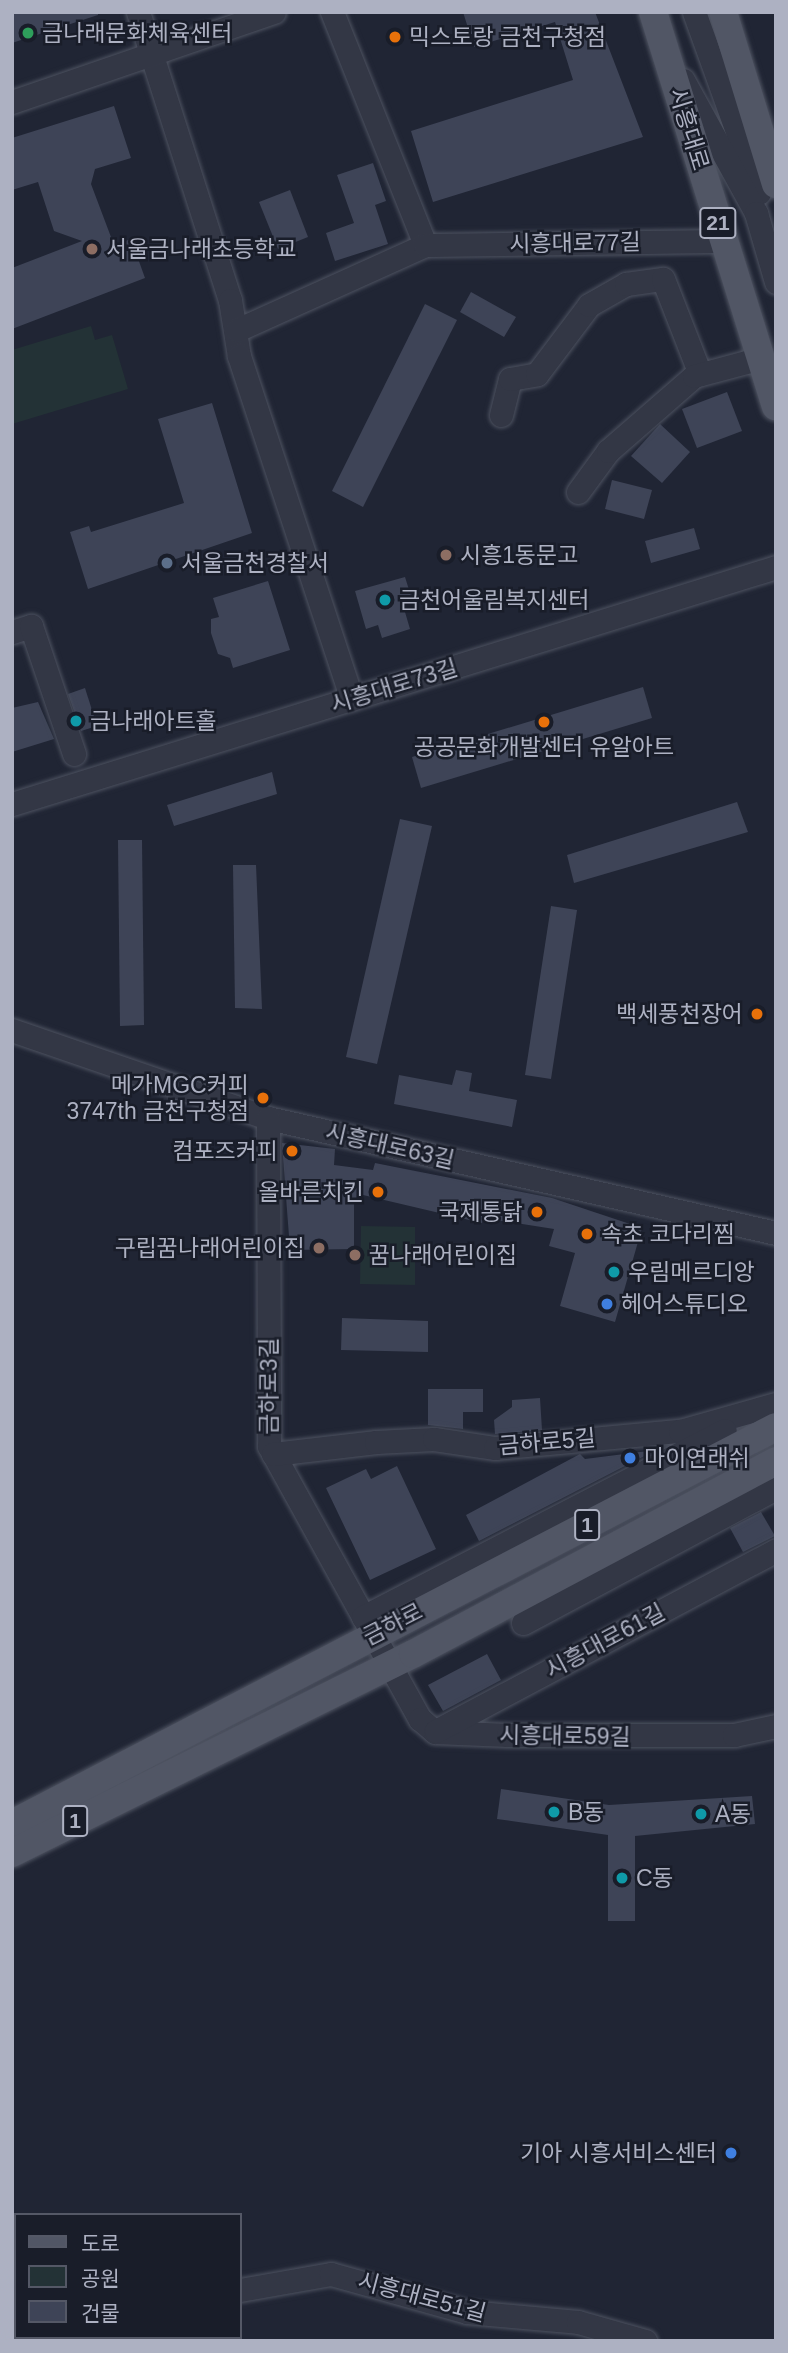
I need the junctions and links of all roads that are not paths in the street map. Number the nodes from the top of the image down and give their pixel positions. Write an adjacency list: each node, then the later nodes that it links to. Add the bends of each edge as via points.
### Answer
1 (138, 12): 8 (street)
2 (274, 12): 8 (street)
3 (332, 12): 13 (street)
4 (653, 12): 7 (main road, 시흥대로 / 21)
5 (694, 12): 11 (street)
6 (723, 12): 10 (main road)
7 (661, 40): 12 (main road, 시흥대로 / 21); 14 (street, via 756,213)
8 (152, 56): 9 (street); 15 (street)
9 (12, 102)
10 (776, 184)
11 (776, 227)
12 (724, 241): 13 (street, 시흥대로77길); 16 (main road, 시흥대로 / 21)
13 (425, 245): 15 (street, 시흥대로77길)
14 (776, 282)
15 (237, 330): 23 (street, via 239,356)
16 (761, 358): 17 (street); 18 (main road, 시흥대로 / 21)
17 (700, 374): 19 (street, via 663,279 626,284 589,306 537,374 510,379); 20 (street, via 608,451)
18 (776, 406)
19 (501, 415)
20 (578, 492)
21 (776, 567): 23 (street, 시흥대로73길)
22 (12, 632): 24 (street, via 31,626)
23 (352, 699): 25 (street, 시흥대로73길)
24 (74, 754)
25 (12, 804)
26 (12, 1030): 27 (street, 시흥대로63길)
27 (268, 1118): 28 (street, 시흥대로63길); 30 (street, 금하로3길)
28 (776, 1233)
29 (774, 1412): 30 (street, 금하로5길, via 680,1432 495,1448 434,1439); 35 (main road, 금하로 / 1)
30 (273, 1454): 35 (street, 금하로3길)
31 (776, 1461): 36 (main road, 금하로 / 1)
32 (776, 1488): 34 (street)
33 (776, 1550): 38 (street, 시흥대로61길)
34 (523, 1623)
35 (368, 1626): 36 (street, 금하로3길); 39 (main road, 금하로 / 1)
36 (389, 1666): 38 (street); 40 (main road, 금하로 / 1)
37 (776, 1726): 38 (street, 시흥대로59길, via 734,1735 642,1737)
38 (435, 1732)
39 (12, 1824)
40 (12, 1853)
41 (242, 2290): 42 (street, 시흥대로51길, via 331,2274 467,2312 578,2322)
42 (645, 2341)

